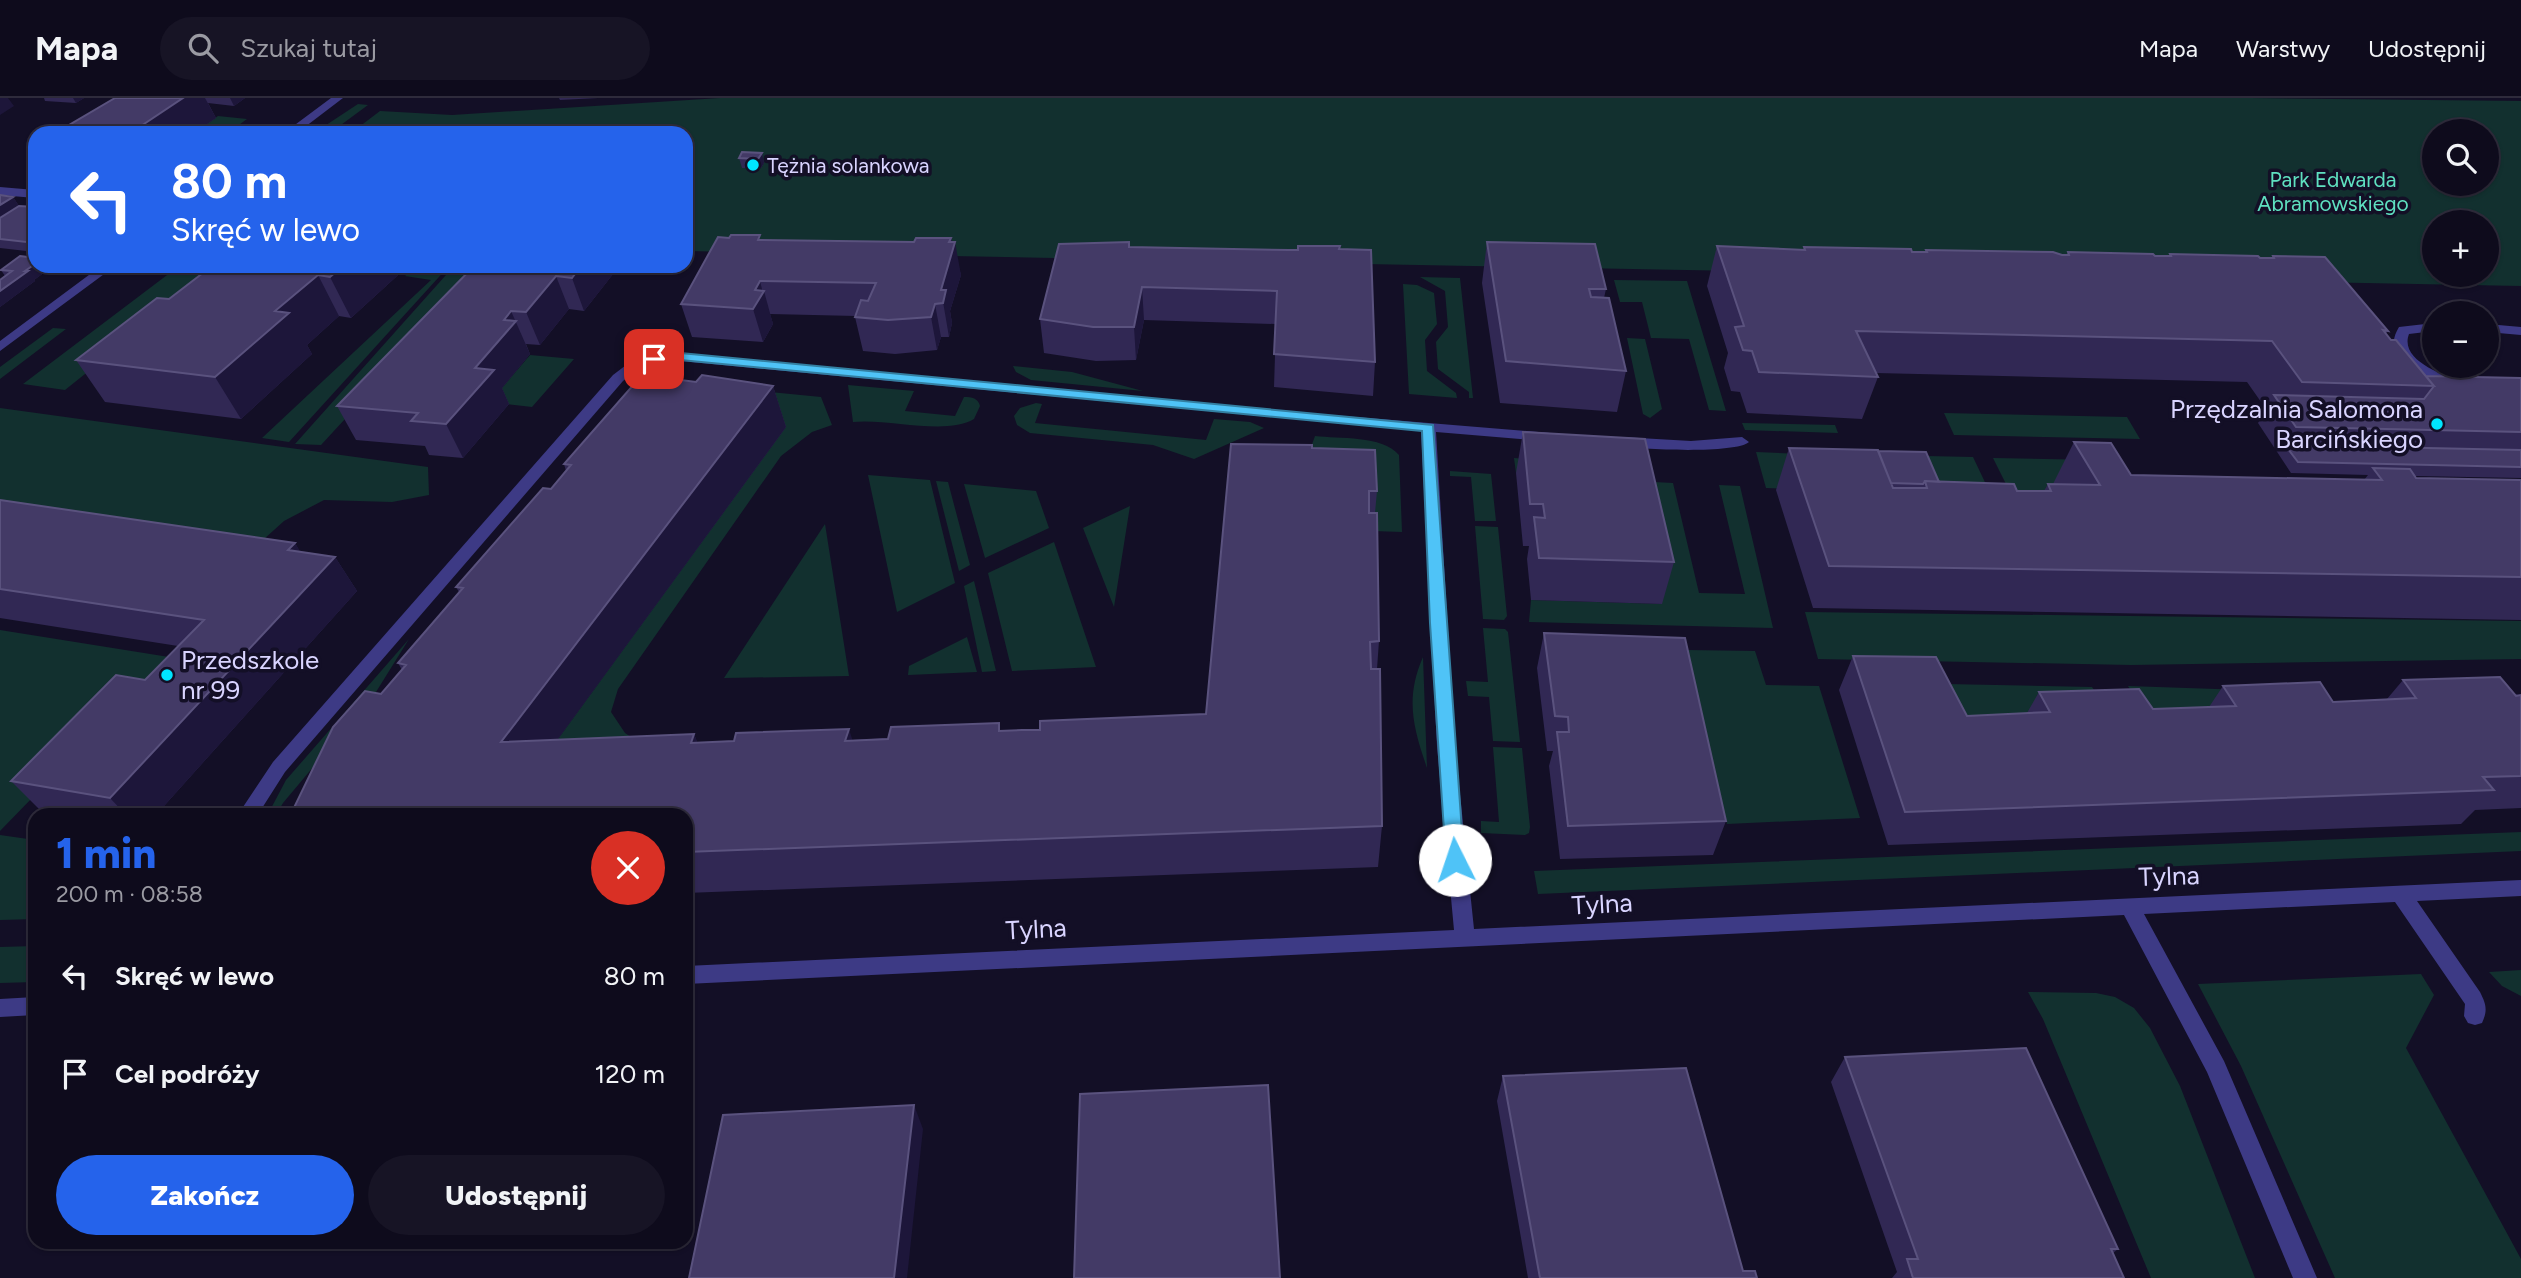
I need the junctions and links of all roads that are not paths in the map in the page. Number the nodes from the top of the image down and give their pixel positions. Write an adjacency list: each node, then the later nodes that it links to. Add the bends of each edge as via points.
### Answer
1 (338, 98): 2 (street)
2 (300, 126)
3 (0, 191): 4 (street)
4 (28, 193)
5 (99, 273): 9 (street)
6 (2422, 328): 10 (street, via 2404,330 2400,336 2406,356)
7 (2499, 329): 8 (street)
8 (2521, 331)
9 (0, 346)
10 (2422, 367)
11 (2440, 378): 12 (street)
12 (2472, 389)
13 (1428, 428): 14 (street); 17 (street, via 670,356 639,362 618,378 288,756); 21 (street, via 1455,860)
14 (1565, 438)
15 (1606, 441): 16 (street, via 1691,446)
16 (1742, 442)
17 (251, 808)
18 (2521, 888): 19 (street, Tylna)
19 (2400, 893): 20 (street, Tylna); 25 (street, via 2473,998)
20 (2129, 905): 21 (street, Tylna); 26 (street, via 2216,1068)
21 (1465, 936): 22 (street, Tylna)
22 (693, 975)
23 (28, 1006): 24 (street)
24 (0, 1008)
25 (2475, 1016)
26 (2305, 1278)

